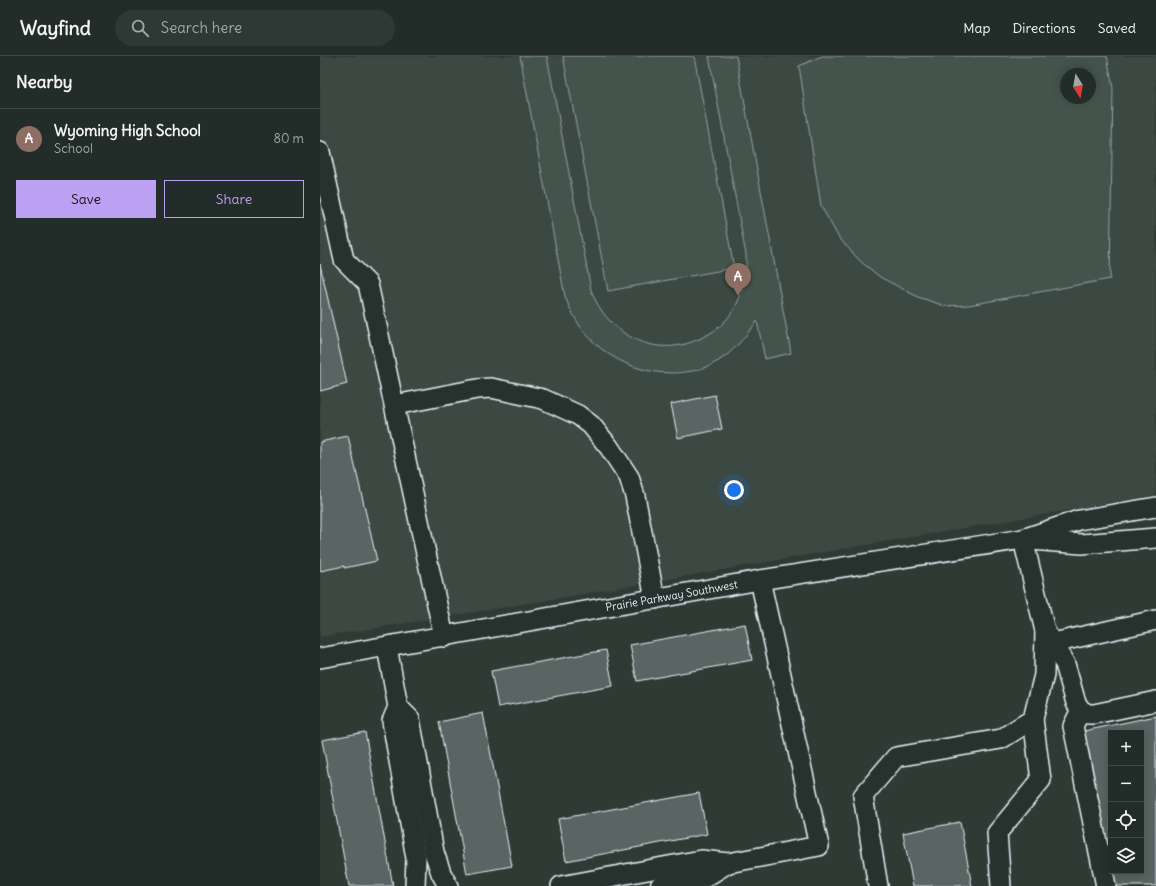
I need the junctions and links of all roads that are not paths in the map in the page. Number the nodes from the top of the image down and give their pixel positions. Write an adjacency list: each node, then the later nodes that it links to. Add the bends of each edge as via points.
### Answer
1 (320, 152): 2 (street, via 344,260 368,284)
2 (395, 406): 7 (street, via 491,388 543,399 578,415 610,446 629,478 635,496); 9 (street)
3 (1156, 507): 5 (street, Prairie Parkway Southwest, via 1079,520)
4 (1156, 538): 5 (street, Prairie Parkway Southwest, via 1082,544)
5 (1023, 539): 6 (street, Prairie Parkway Southwest); 10 (street)
6 (760, 580): 7 (street, Prairie Parkway Southwest); 17 (street, via 819,846)
7 (655, 599): 9 (street, Prairie Parkway Southwest)
8 (1156, 620): 10 (street)
9 (444, 636): 11 (street, Prairie Parkway Southwest)
10 (1049, 637): 15 (street, via 1065,664 1076,703); 16 (street, via 1044,675)
11 (387, 647): 12 (street, Prairie Parkway Southwest); 14 (street)
12 (320, 658)
13 (1156, 701): 15 (street, via 1094,714)
14 (398, 706): 18 (street, via 392,721 416,858); 19 (street, via 410,718 434,852)
15 (1081, 710): 24 (street, via 1073,726)
16 (1033, 718): 22 (street, via 1001,739 896,757 863,796); 23 (street, via 1041,780 997,833)
17 (728, 863): 20 (street, via 701,860); 21 (street, via 704,878)
18 (415, 886)
19 (448, 886)
20 (561, 886)
21 (660, 886)
22 (878, 886)
23 (1001, 886)
24 (1106, 886)

